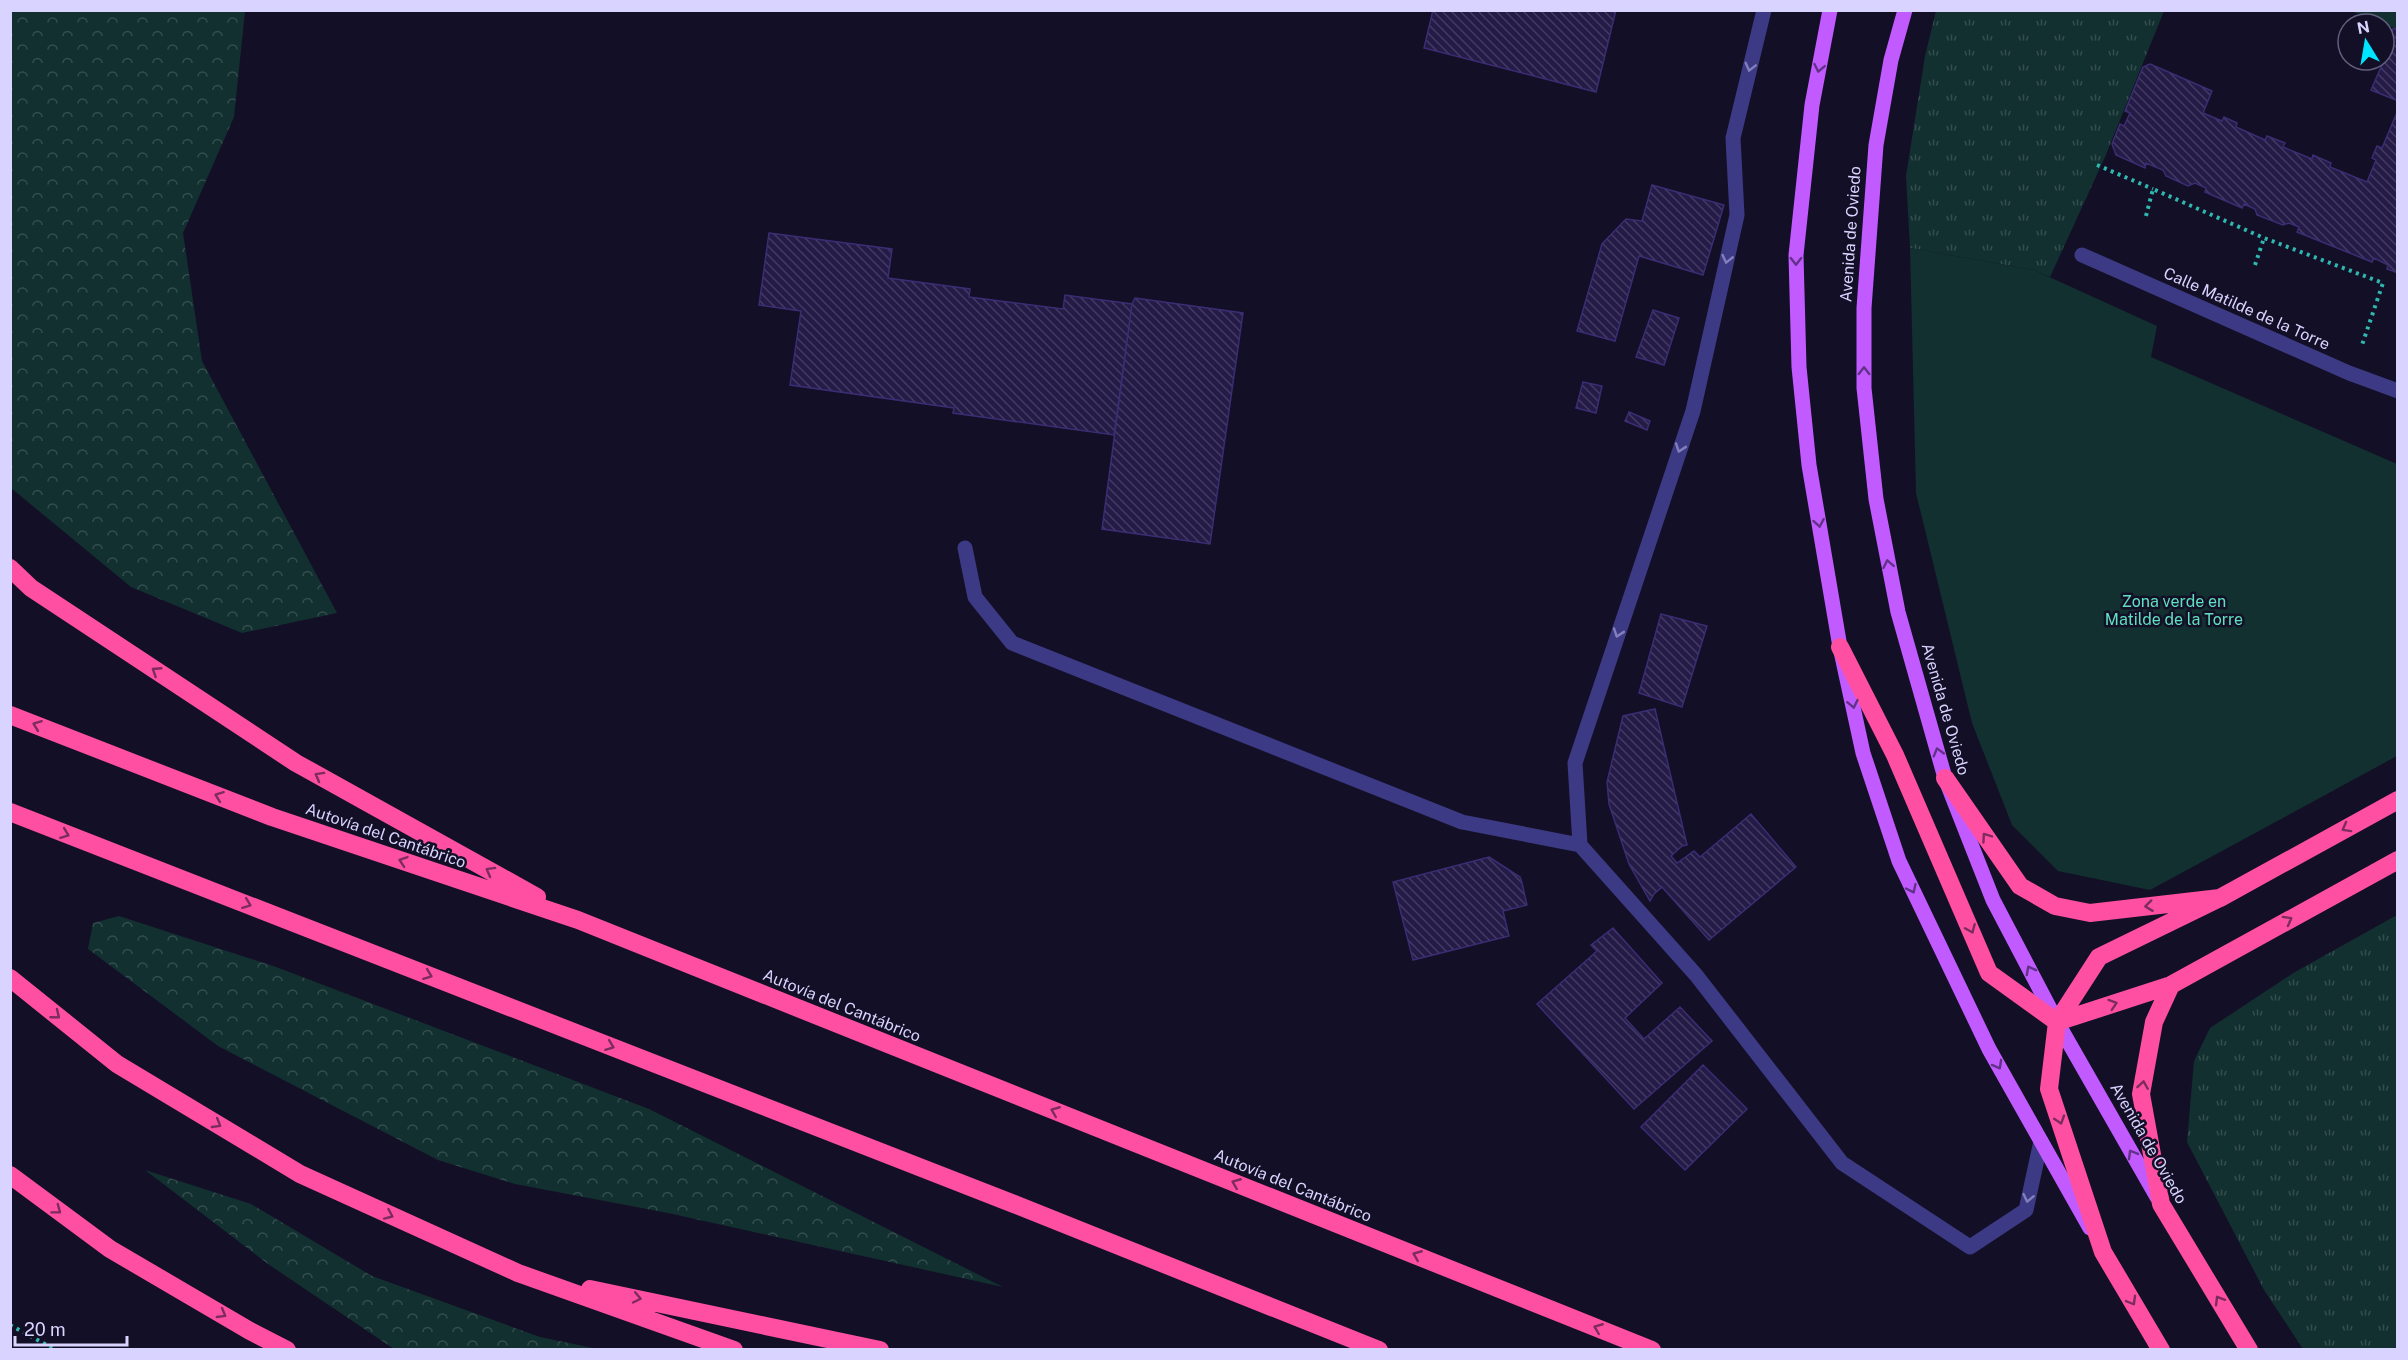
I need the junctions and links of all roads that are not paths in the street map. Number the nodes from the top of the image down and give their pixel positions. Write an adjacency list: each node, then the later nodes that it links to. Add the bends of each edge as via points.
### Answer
1 (1764, 10): 13 (street, one-way to 13, via 1732,138 1737,216 1693,411 1575,763)
2 (1830, 10): 8 (main road, one-way to 8, via 1812,105 1796,255 1799,367 1809,465)
3 (1905, 10): 10 (main road, Avenida de Oviedo, one-way to 3, via 1898,612 1876,499 1864,388 1863,308 1876,145 1891,60)
4 (2082, 255): 5 (street, Calle Matilde de la Torre)
5 (2397, 391)
6 (965, 548): 13 (street, via 975,597 1012,643 1462,822)
7 (10, 568): 16 (highway, one-way to 7, via 296,763 31,588)
8 (1840, 647): 19 (highway, one-way to 19, via 1896,754 1989,973); 20 (main road, one-way to 20, via 1863,753 1899,861 1989,1049)
9 (10, 715): 16 (highway, Autovía del Cantábrico, one-way to 9, via 272,817)
10 (1945, 778): 15 (highway, one-way to 10, via 2090,913 2055,906 2020,886); 19 (main road, Avenida de Oviedo, one-way to 10, via 1993,900)
11 (2397, 800): 15 (highway, one-way to 15)
12 (10, 812): 28 (highway, one-way to 28)
13 (1580, 845): 20 (street, one-way to 13, via 2026,1210 1970,1247 1842,1163 1696,975)
14 (2397, 860): 18 (highway, one-way to 14)
15 (2220, 898): 19 (highway, via 2099,957)
16 (578, 920): 29 (highway, Autovía del Cantábrico, one-way to 16)
17 (10, 978): 24 (highway, one-way to 24, via 117,1064 300,1174)
18 (2171, 985): 19 (highway, one-way to 18); 22 (highway, one-way to 18, via 2141,1094 2154,1022)
19 (2057, 1022): 22 (main road, Avenida de Oviedo, one-way to 19); 23 (highway, one-way to 23, via 2049,1089)
20 (2041, 1141): 23 (main road)
21 (10, 1175): 25 (highway, one-way to 25, via 110,1249)
22 (2161, 1204): 31 (highway, Avenida de Oviedo, one-way to 22)
23 (2103, 1252): 30 (highway, one-way to 30)
24 (518, 1273): 26 (highway); 27 (highway, one-way to 27)
25 (287, 1350)
26 (734, 1350)
27 (880, 1350)
28 (1378, 1350)
29 (1652, 1350)
30 (2161, 1350)
31 (2249, 1350)

